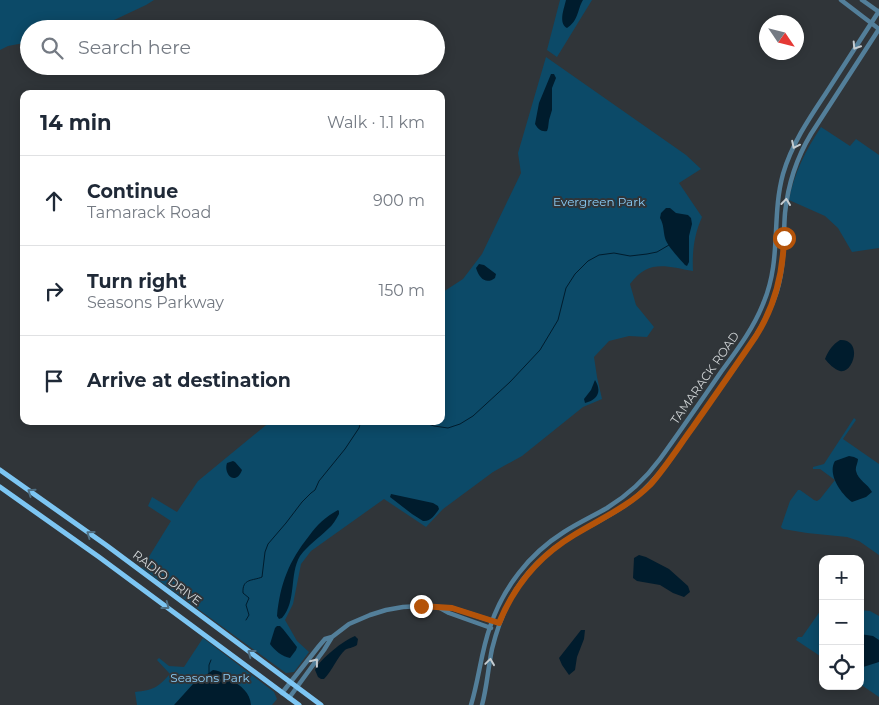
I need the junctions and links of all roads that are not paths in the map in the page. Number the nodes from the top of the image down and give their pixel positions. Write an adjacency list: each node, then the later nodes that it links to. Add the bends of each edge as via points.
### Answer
1 (841, 0): 4 (street)
2 (862, 0): 3 (street)
3 (879, 12): 4 (street, TAMARACK ROAD)
4 (871, 22): 5 (street); 9 (street, TAMARACK ROAD, one-way to 9, via 790,155 780,190 773,275 749,332 649,473 619,500 541,548 514,579)
5 (879, 29): 10 (street, TAMARACK ROAD, one-way to 5, via 515,591 541,560 561,543 626,505 656,478 756,336 772,305 781,275 788,193 800,155)
6 (0, 470): 14 (main road, RADIO DRIVE, one-way to 6)
7 (0, 486): 16 (main road, RADIO DRIVE, one-way to 16)
8 (439, 607): 9 (street); 11 (street); 13 (street, via 403,606 386,610 360,618)
9 (492, 620): 10 (street); 11 (street, TAMARACK ROAD)
10 (499, 623): 12 (street, TAMARACK ROAD)
11 (489, 627): 12 (street); 20 (street, TAMARACK ROAD)
12 (497, 631): 21 (street, TAMARACK ROAD, one-way to 12)
13 (332, 637): 14 (street, via 325,639); 15 (street, one-way to 13)
14 (290, 682): 15 (main road, RADIO DRIVE); 16 (street)
15 (296, 687): 17 (street); 19 (main road, RADIO DRIVE)
16 (282, 693): 17 (main road, RADIO DRIVE)
17 (289, 698): 18 (main road, RADIO DRIVE)
18 (299, 705)
19 (321, 705)
20 (471, 705)
21 (482, 705)

